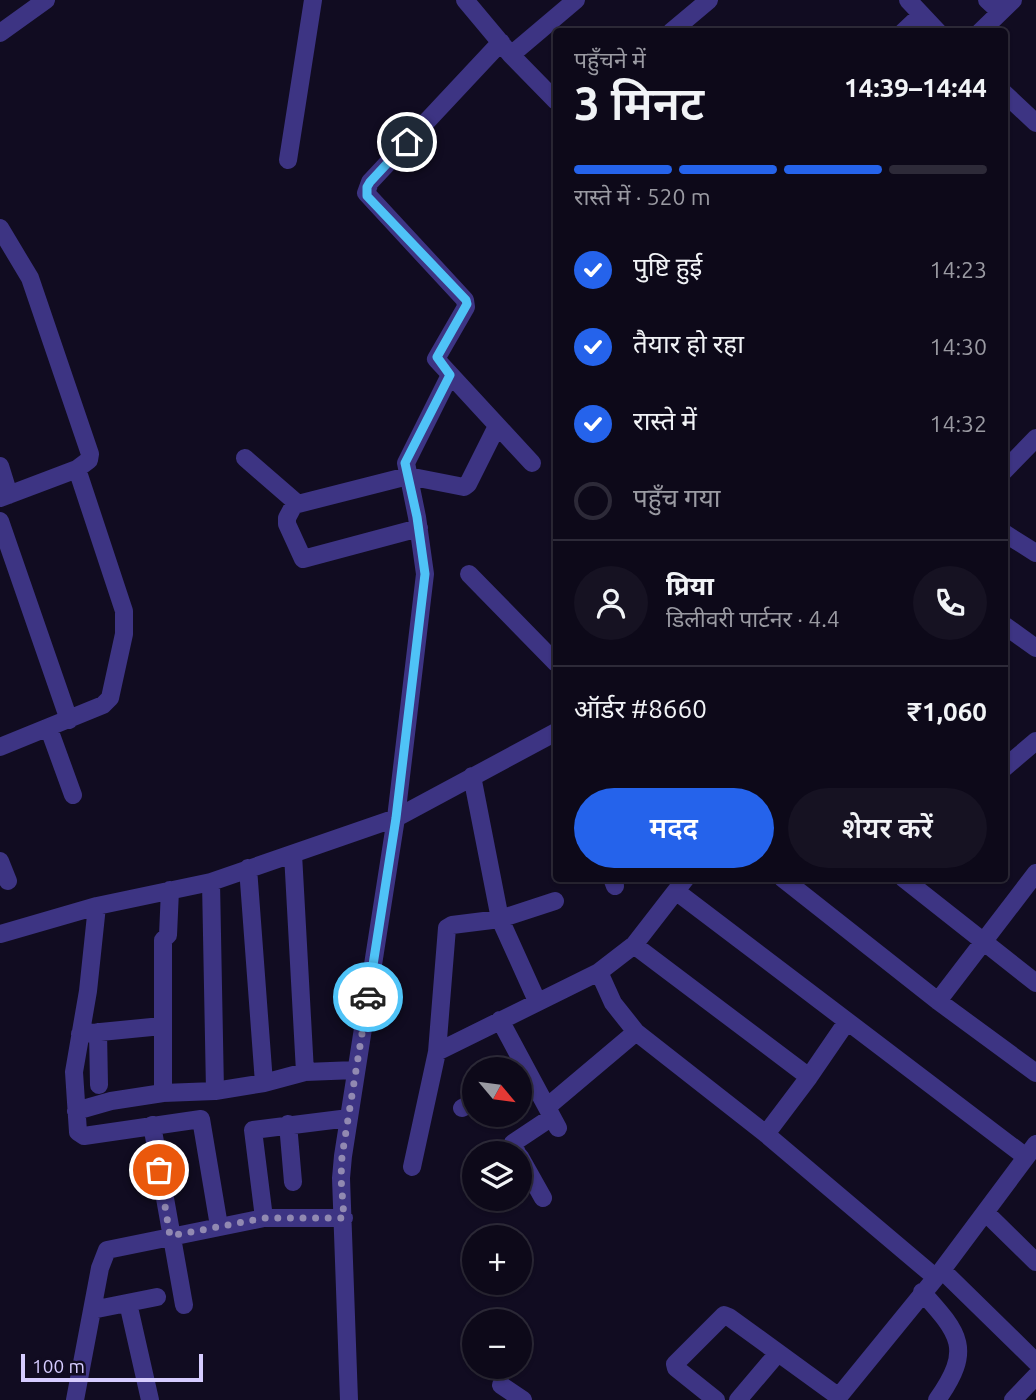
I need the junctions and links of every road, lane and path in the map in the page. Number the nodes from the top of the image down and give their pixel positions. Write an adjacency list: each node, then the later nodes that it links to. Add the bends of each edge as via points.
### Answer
1 (46, 0): 13 (street)
2 (313, 0): 18 (street)
3 (576, 0): 14 (street)
4 (709, 0): 9 (street)
5 (908, 0): 8 (street)
6 (473, 3): 14 (street)
7 (1000, 4): 12 (street)
8 (921, 15): 10 (street); 11 (street)
9 (676, 28)
10 (907, 28)
11 (934, 28)
12 (982, 28)
13 (0, 33)
14 (506, 48): 16 (street); 20 (street, via 367,187 367,196 467,302 437,357)
15 (1008, 96): 17 (street)
16 (553, 98)
17 (1034, 117)
18 (288, 160)
19 (0, 228): 27 (street, via 30,278 90,454)
20 (450, 375): 21 (street); 28 (street, via 405,463)
21 (497, 426): 24 (street); 28 (street, via 466,486)
22 (1036, 438): 26 (street)
23 (245, 458): 30 (street)
24 (531, 463)
25 (0, 467): 29 (street)
26 (1008, 467)
27 (77, 469): 29 (street); 39 (street, via 121,601 124,626 110,698)
28 (408, 476): 30 (street, via 302,505); 32 (street)
29 (4, 496)
30 (295, 503): 32 (street, via 287,524 303,559)
31 (0, 522): 39 (street)
32 (419, 528): 47 (street, via 425,574)
33 (1008, 536): 34 (street)
34 (1036, 554)
35 (469, 574): 38 (street)
36 (1008, 628): 37 (street)
37 (1036, 648)
38 (553, 660)
39 (69, 720): 40 (street)
40 (49, 729): 43 (street); 46 (street)
41 (553, 734): 45 (street)
42 (1036, 741): 44 (street)
43 (0, 747)
44 (1008, 765)
45 (472, 775): 47 (street); 60 (street)
46 (73, 795)
47 (396, 818): 48 (street); 75 (street)
48 (293, 854): 50 (street); 76 (street)
49 (0, 861): 52 (street)
50 (248, 868): 53 (street); 79 (street)
51 (1035, 876): 62 (street)
52 (8, 881)
53 (211, 881): 57 (street); 82 (street)
54 (787, 882): 67 (street)
55 (908, 882): 62 (street)
56 (681, 886): 63 (street); 69 (street)
57 (170, 890): 59 (street); 70 (street, via 163,940)
58 (555, 901): 60 (street)
59 (97, 906): 61 (street); 72 (street)
60 (500, 919): 66 (street); 73 (street, via 447,928)
61 (0, 934)
62 (982, 942): 65 (street); 67 (street)
63 (634, 945): 64 (street); 78 (street)
64 (599, 972): 66 (street); 71 (street, via 613,1003)
65 (1036, 983)
66 (537, 1001): 68 (street)
67 (938, 1002): 77 (street)
68 (500, 1020): 73 (street); 74 (street)
69 (846, 1023): 78 (street); 91 (street)
70 (162, 1026): 72 (street); 83 (street)
71 (636, 1032): 85 (street); 89 (street)
72 (89, 1033): 80 (street); 84 (street, via 74,1072)
73 (437, 1052): 92 (street)
74 (516, 1057)
75 (356, 1070): 76 (street); 86 (street)
76 (305, 1072): 79 (street)
77 (1036, 1073)
78 (808, 1077): 89 (street)
79 (264, 1083): 82 (street)
80 (99, 1084)
81 (532, 1088): 85 (street)
82 (215, 1091): 83 (street)
83 (163, 1093): 84 (street)
84 (76, 1111): 87 (street, via 82,1135)
85 (552, 1117): 90 (street)
86 (349, 1118): 88 (street); 98 (street, via 341,1178)
87 (152, 1125): 99 (street, via 201,1119); 100 (street)
88 (288, 1125): 94 (street); 97 (street, via 253,1132)
89 (766, 1134): 102 (street)
90 (516, 1141)
91 (1031, 1151): 96 (street)
92 (412, 1167)
93 (532, 1178): 95 (street)
94 (293, 1182)
95 (543, 1198)
96 (985, 1212): 101 (street); 102 (street)
97 (264, 1218): 98 (street); 99 (street)
98 (344, 1218): 116 (street)
99 (219, 1226): 100 (street)
100 (170, 1236): 106 (street); 107 (street, via 107,1250)
101 (1033, 1255)
102 (939, 1273): 103 (street); 109 (street)
103 (922, 1292): 113 (street); 119 (street, via 950,1323 957,1341 957,1364)
104 (157, 1297): 105 (street)
105 (128, 1303): 107 (street); 115 (street)
106 (184, 1305)
107 (92, 1310): 114 (street)
108 (779, 1353): 113 (street); 117 (street, via 722,1316 675,1364); 118 (street)
109 (1036, 1362)
110 (1036, 1376): 120 (street)
111 (501, 1385): 112 (street)
112 (520, 1399)
113 (837, 1399)
114 (75, 1400)
115 (150, 1400)
116 (349, 1400)
117 (716, 1400)
118 (738, 1400)
119 (937, 1400)
120 (1013, 1400)

